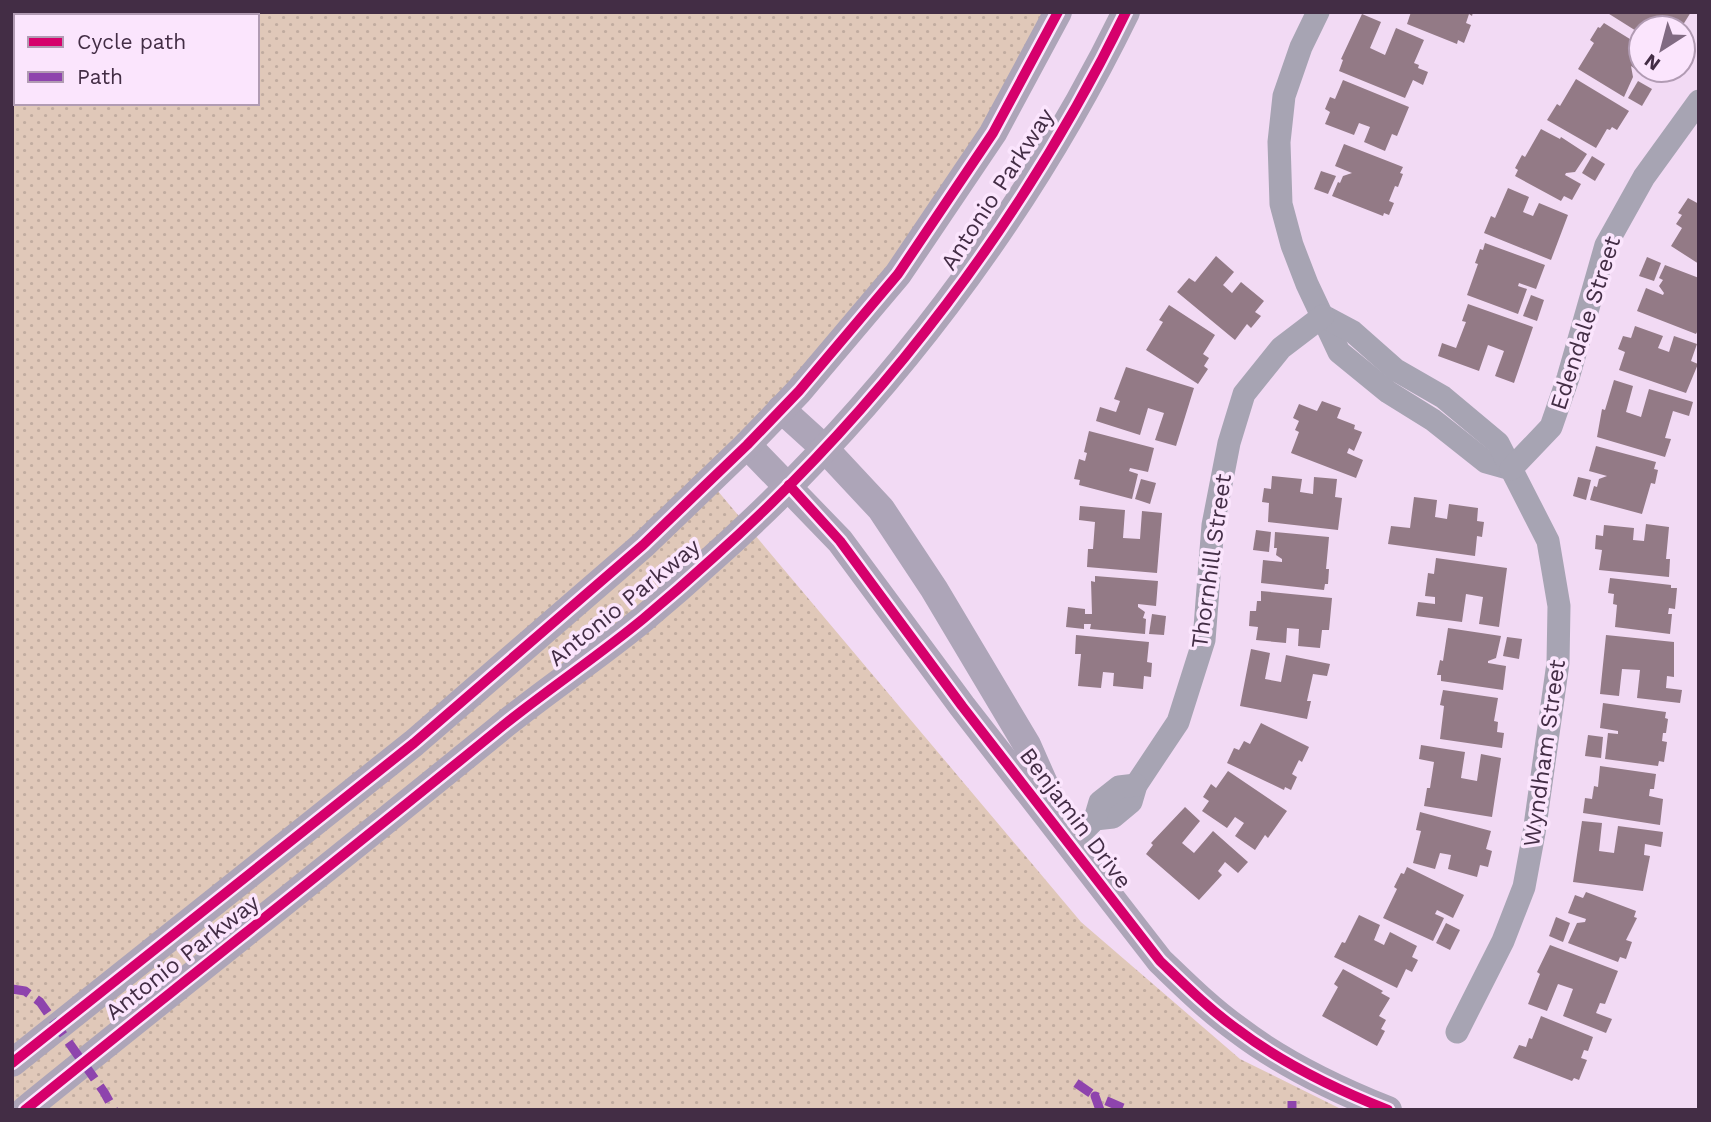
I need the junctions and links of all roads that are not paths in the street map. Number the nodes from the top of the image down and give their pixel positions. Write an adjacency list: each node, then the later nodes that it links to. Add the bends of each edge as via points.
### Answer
1 (1058, 12): 6 (main road, Antonio Parkway, via 993,134 905,264)
2 (1126, 12): 8 (main road, Antonio Parkway, via 1041,166 975,266 893,372)
3 (1318, 12): 5 (street, via 1284,96 1279,142 1281,204 1292,245)
4 (1699, 101): 9 (street, Edendale Street, via 1644,177 1606,245 1551,427)
5 (1323, 316): 9 (street, via 1339,352 1388,392 1486,461); 11 (street, Thornhill Street, via 1281,348 1244,394 1213,526 1203,640 1178,722 1136,785 1119,787 1100,802 1095,819)
6 (781, 410): 7 (main road, Antonio Parkway); 8 (main road, Benjamin Drive)
7 (747, 445): 10 (main road, Benjamin Drive); 13 (main road, Antonio Parkway, via 643,545 414,743)
8 (825, 449): 10 (main road, Antonio Parkway); 11 (main road, Benjamin Drive, via 881,509 934,589 1027,745)
9 (1511, 468): 12 (street, Wyndham Street, via 1548,541 1559,606 1558,663 1524,887 1503,941)
10 (789, 485): 11 (main road, Benjamin Drive, via 840,541); 14 (main road, Antonio Parkway, via 641,620)
11 (1071, 843): 15 (main road, Benjamin Drive, via 1160,961 1198,997 1282,1059)
12 (1457, 1032)
13 (13, 1063)
14 (33, 1103)
15 (1388, 1110)

